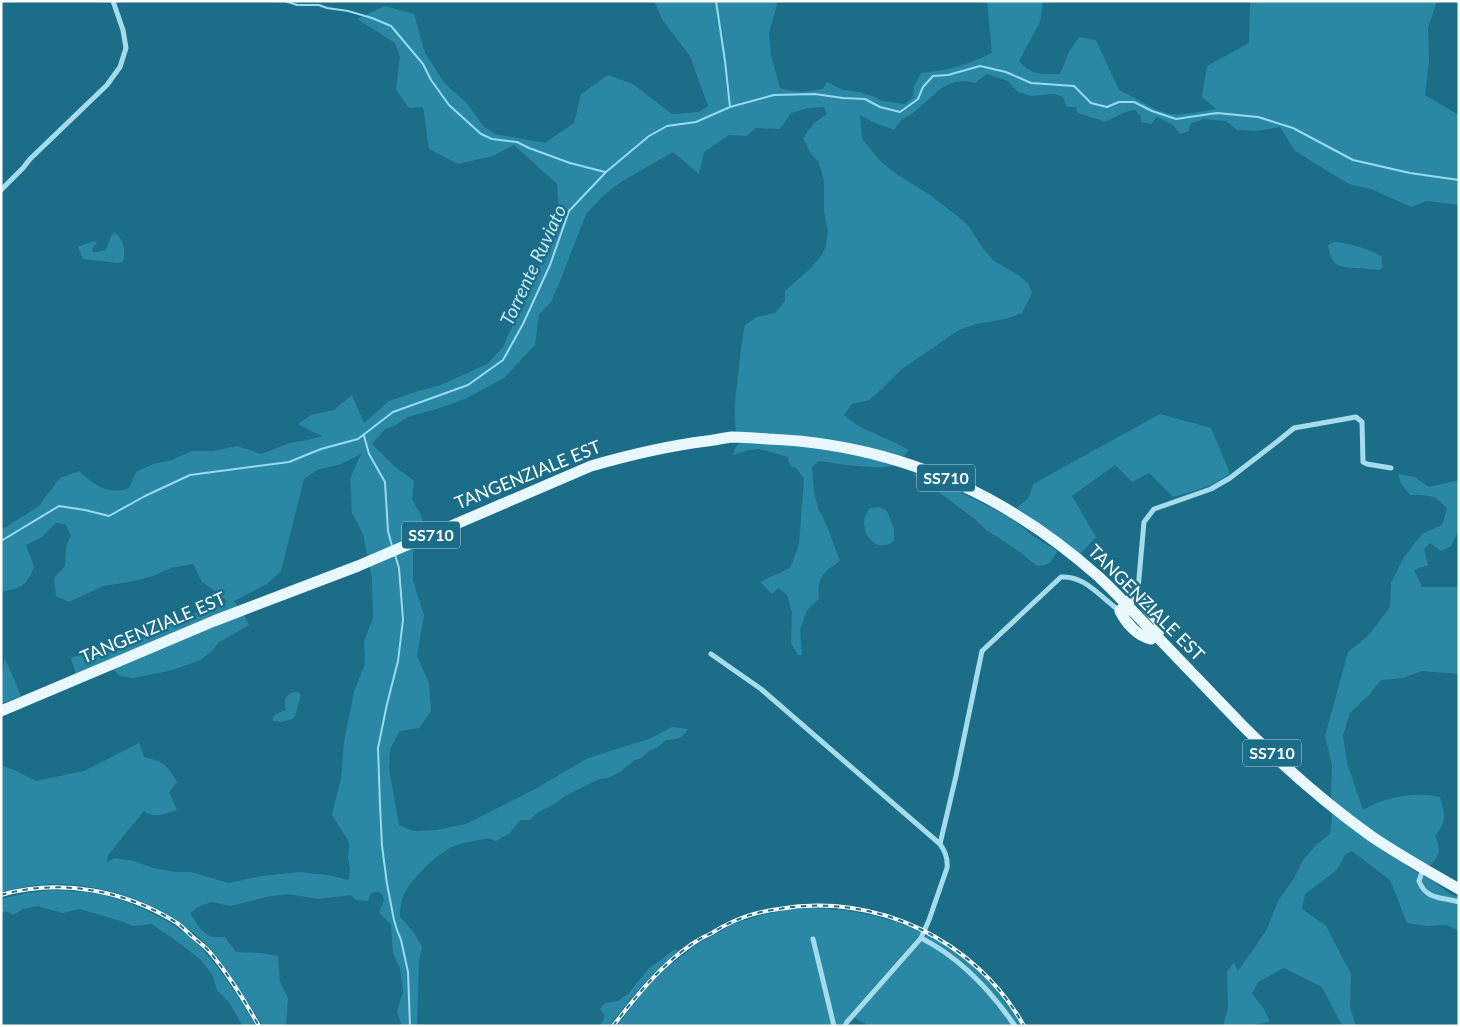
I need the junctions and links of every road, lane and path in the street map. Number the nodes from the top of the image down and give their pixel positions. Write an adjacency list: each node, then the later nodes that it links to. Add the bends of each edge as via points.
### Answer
1 (113, 1): 2 (street, via 124,30 126,48 120,67 107,85)
2 (1, 190)
3 (1391, 468): 4 (street, via 1363,462 1362,422 1356,417 1294,428 1211,489 1154,509 1144,522 1138,589)
4 (1126, 604): 6 (main road, TANGENZIALE EST / SS710, via 1056,542 1009,510 938,474 862,450 787,440 732,438 673,445 591,466 358,566 214,621); 7 (street, via 1074,578 1061,577 982,651); 8 (main road, TANGENZIALE EST / SS710, via 1292,771 1334,808)
5 (711, 654): 7 (street, via 783,707)
6 (1, 711)
7 (940, 844): 11 (street, via 948,862 947,868)
8 (1423, 869): 9 (main road, TANGENZIALE EST / SS710); 10 (street, via 1419,881 1425,892)
9 (1459, 889)
10 (1459, 902)
11 (921, 938): 14 (street); 15 (street, via 940,948 982,984)
12 (813, 939): 13 (street)
13 (834, 1026)
14 (845, 1026)
15 (1015, 1026)

